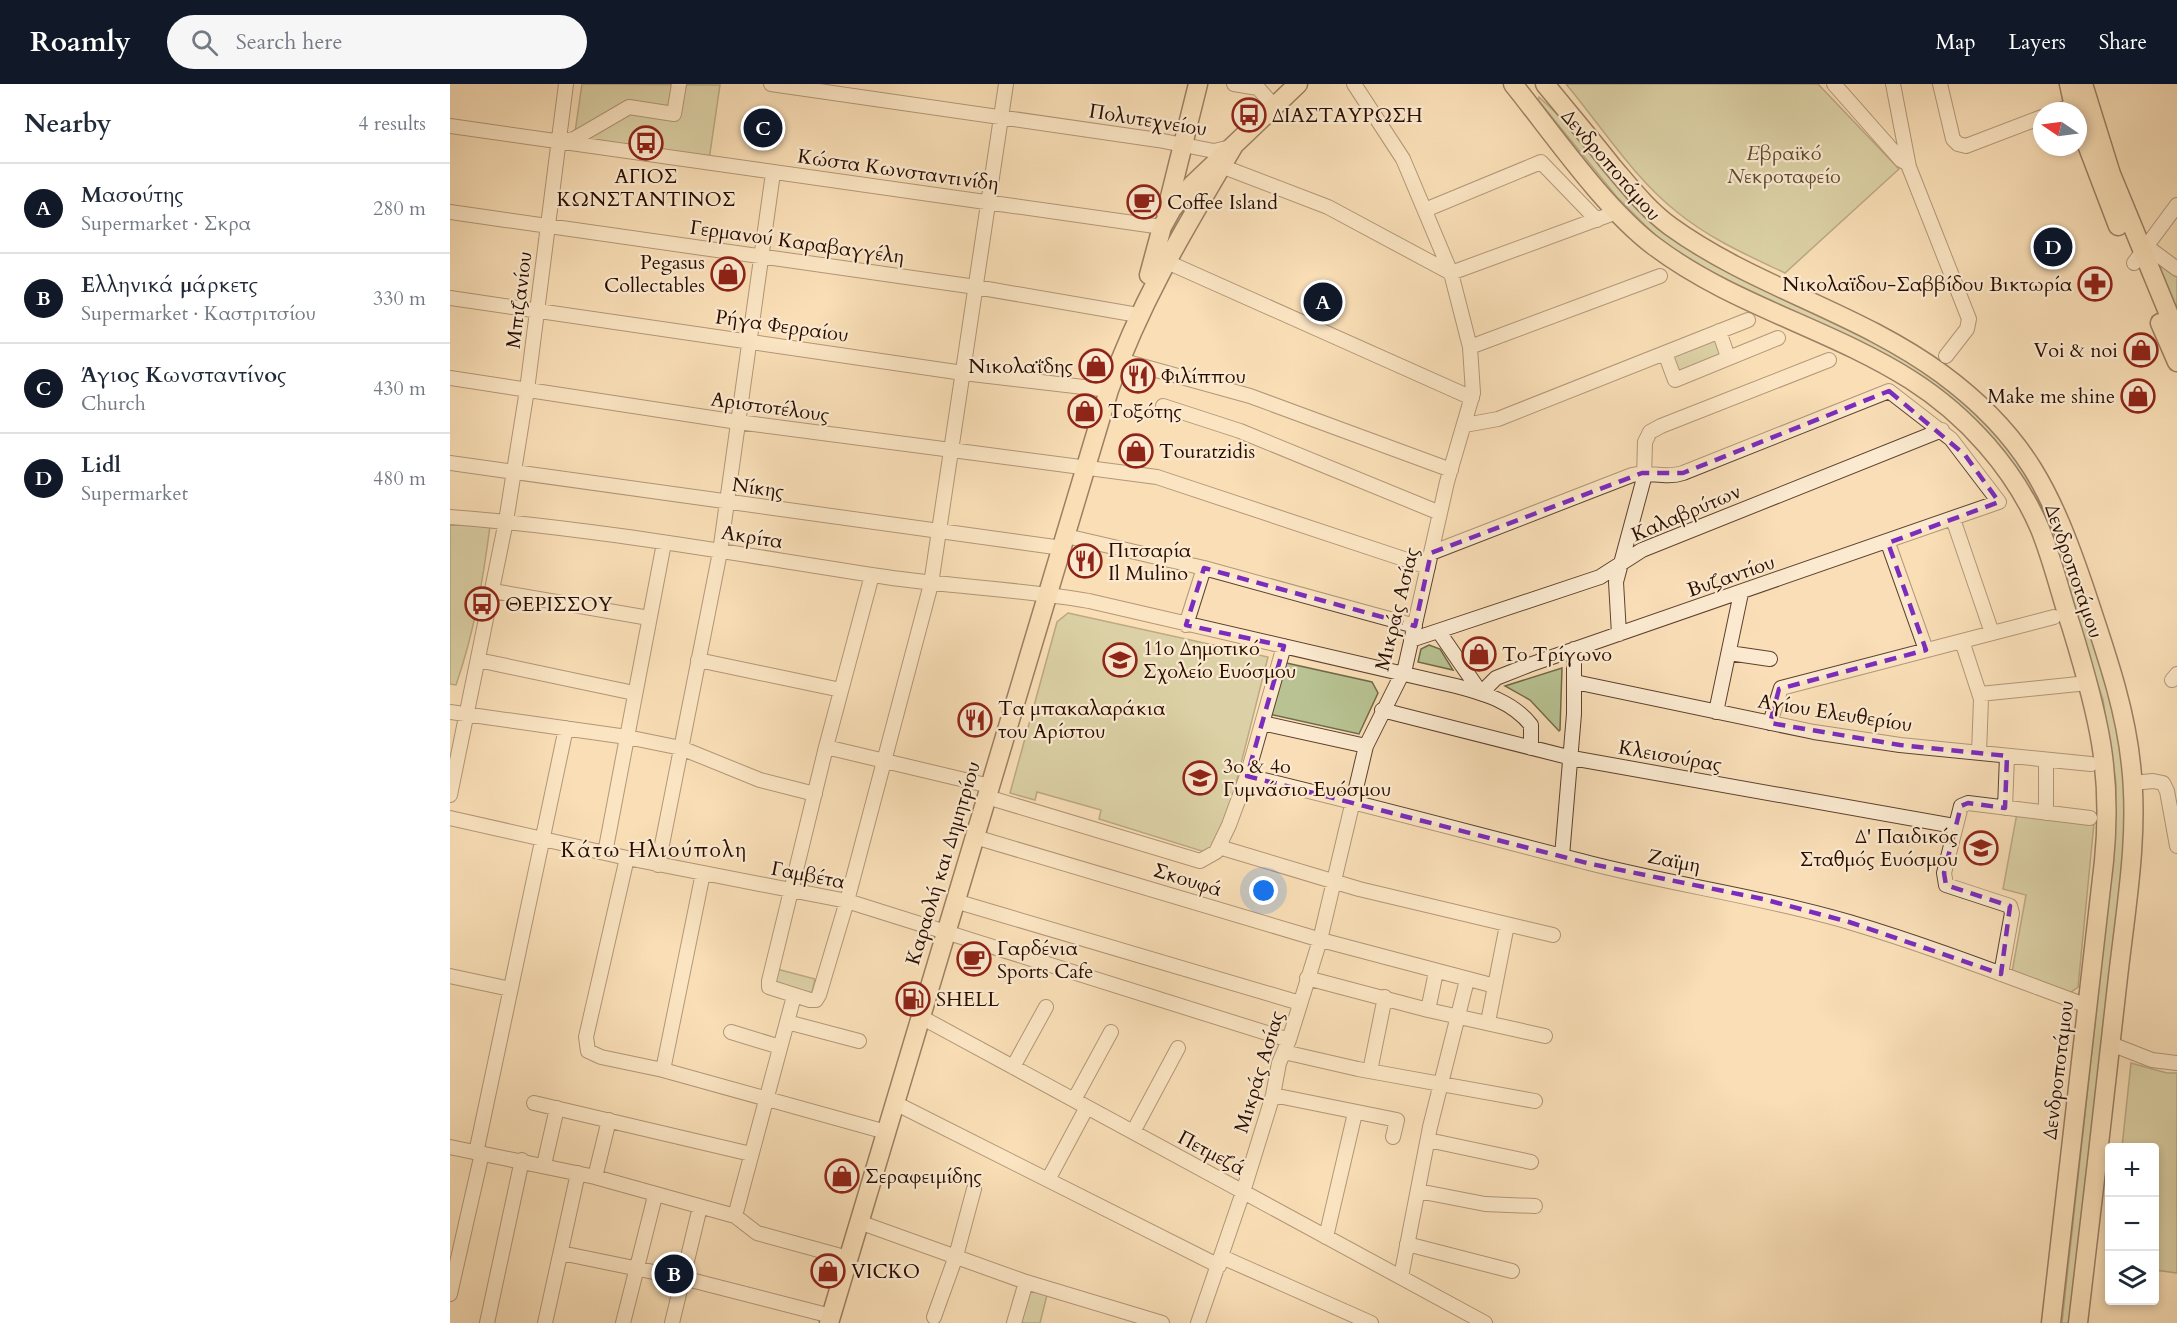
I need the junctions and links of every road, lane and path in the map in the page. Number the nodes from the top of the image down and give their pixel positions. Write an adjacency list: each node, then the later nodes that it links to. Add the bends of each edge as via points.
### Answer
1 (566, 84): 21 (street, Μπιζανίου)
2 (680, 84): 21 (street, via 674,114 628,107 574,140)
3 (1006, 84): 18 (street)
4 (1198, 84): 22 (main road)
5 (1234, 84): 17 (street, via 1258,88)
6 (1298, 84): 17 (main road)
7 (1354, 84): 31 (street, Μικράς Ασίας, via 1403,159)
8 (1513, 84): 33 (main road, Δενδροποτάμου)
9 (1545, 84): 135 (main road, Δενδροποτάμου, via 1639,198 1668,225 1728,262 1853,321 1921,359 1975,400 2007,431 2040,478 2062,525 2118,694)
10 (1834, 84): 25 (street)
11 (1893, 84): 25 (street)
12 (1940, 84): 19 (street, via 1953,139 1958,144 1966,146)
13 (2069, 84): 16 (main road)
14 (2083, 84): 38 (main road, via 2101,147)
15 (779, 85): 18 (street, Πολυτεχνείου)
16 (2070, 102)
17 (1274, 105): 24 (main road)
18 (1001, 117): 22 (street, Πολυτεχνείου); 29 (street)
19 (2033, 120)
20 (450, 126): 21 (street, Κώστα Κωνσταντινίδη)
21 (558, 142): 27 (street, Κώστα Κωνσταντινίδη); 35 (street, Μπιζανίου)
22 (1184, 144): 24 (street, Πολυτεχνείου, via 1214,151); 28 (main road, via 1193,168); 36 (main road)
23 (2087, 145): 38 (main road)
24 (1233, 147): 26 (main road); 28 (main road)
25 (1908, 164): 55 (street, via 1969,319 1967,329)
26 (1221, 166): 37 (main road); 42 (street, via 1328,207)
27 (773, 173): 29 (street, Κώστα Κωνσταντινίδη); 39 (street)
28 (1192, 185): 36 (main road); 37 (main road)
29 (988, 201): 36 (street, Κώστα Κωνσταντινίδη); 44 (street)
30 (2177, 205): 38 (street)
31 (1425, 210): 34 (street, via 1541,162); 42 (street, Μικράς Ασίας)
32 (450, 212): 35 (street, Γερμανού Καραβαγγέλη)
33 (1617, 212): 34 (street); 111 (main road, Δενδροποτάμου, via 1655,247 1701,276 1913,381 1977,435 2009,474 2039,527)
34 (1597, 220): 42 (street)
35 (548, 226): 39 (street, Γερμανού Καραβαγγέλη); 46 (street, Μπιζανίου)
36 (1162, 227): 47 (main road)
37 (1180, 234): 40 (main road)
38 (2140, 253): 41 (street); 50 (main road); 59 (main road)
39 (762, 257): 44 (street, Γερμανού Καραβαγγέλη); 52 (street)
40 (1165, 261): 47 (main road); 64 (street)
41 (2177, 269)
42 (1451, 273): 53 (street, Μικράς Ασίας)
43 (1660, 276): 53 (street)
44 (976, 287): 47 (street, Γερμανού Καραβαγγέλη); 60 (street)
45 (450, 298): 46 (street, Ρήγα Φερραίου)
46 (537, 311): 52 (street, Ρήγα Φερραίου); 62 (street, Μπιζανίου)
47 (1139, 312): 57 (main road, Καραολή και Δημητρίου)
48 (1748, 320): 49 (street)
49 (1719, 331): 54 (street); 56 (street)
50 (2177, 334)
51 (1778, 338): 56 (street)
52 (751, 341): 60 (street, Ρήγα Φερραίου); 66 (street)
53 (1470, 347): 64 (street, Μικράς Ασίας)
54 (1665, 353): 56 (street, via 1675,380); 67 (street, via 1498,419)
55 (1946, 356)
56 (1728, 357)
57 (1120, 360): 63 (main road, Καραολή και Δημητρίου); 72 (street, via 1250,396)
58 (1829, 360): 74 (street, via 1661,426 1647,436)
59 (2177, 362)
60 (963, 373): 63 (street, Ρήγα Φερραίου); 69 (street)
61 (450, 378): 62 (street, Αριστοτέλους)
62 (527, 390): 66 (street, Αριστοτέλους); 73 (street, Μπιζανίου)
63 (1109, 390): 71 (main road, Καραολή και Δημητρίου)
64 (1472, 398): 67 (street, Μικράς Ασίας)
65 (1163, 406): 76 (street, via 1239,431)
66 (738, 423): 69 (street, Αριστοτέλους); 75 (street)
67 (1465, 425): 72 (street, Μικράς Ασίας)
68 (1942, 430): 74 (street, via 1889,391 1683,473 1668,477); 78 (street, Βυζαντίου, via 1965,454 1999,502); 86 (street, Καλαβρύτων, via 1662,541)
69 (951, 451): 71 (street, Αριστοτέλους); 80 (street)
70 (450, 463): 73 (street, Νίκης)
71 (1087, 466): 81 (main road, Καραολή και Δημητρίου); 85 (street, Αριστοτέλους, via 1157,477)
72 (1451, 470): 76 (street, Μικράς Ασίας)
73 (514, 472): 75 (street, Νίκης); 79 (street, Μπιζανίου)
74 (1645, 473): 85 (street, via 1591,490); 86 (street)
75 (727, 503): 80 (street, Νίκης); 84 (street)
76 (1440, 513): 85 (street, Μικράς Ασίας)
77 (450, 517): 79 (street, Ακρίτα)
78 (1953, 519): 83 (street, Βυζαντίου); 98 (street)
79 (506, 521): 82 (street, Ακρίτα); 90 (street, Μπιζανίου)
80 (939, 532): 81 (street, Νίκης); 89 (street)
81 (1064, 542): 87 (street); 92 (main road, Καραολή και Δημητρίου)
82 (664, 543): 84 (street, Ακρίτα); 94 (street)
83 (1888, 543): 91 (street, Βυζαντίου); 104 (street)
84 (720, 552): 88 (street, Ακρίτα); 108 (street)
85 (1430, 560): 96 (street, Μικράς Ασίας)
86 (1621, 564): 97 (street, Καλαβρύτων, via 1600,577); 99 (street, via 1615,590)
87 (1204, 568): 95 (street); 96 (street)
88 (872, 575): 89 (street, Ακρίτα); 112 (street)
89 (931, 584): 92 (street, Ακρίτα); 132 (street)
90 (493, 591): 94 (street); 107 (street, Μπιζανίου)
91 (1742, 593): 99 (street, Βυζαντίου); 105 (street)
92 (1048, 595): 95 (street); 136 (main road, Καραολή και Δημητρίου)
93 (2054, 617): 98 (street)
94 (649, 618): 113 (street)
95 (1186, 625): 102 (street)
96 (1415, 626): 100 (street, Μικράς Ασίας)
97 (1439, 632): 100 (street, Καλαβρύτων); 114 (street)
98 (1992, 633): 101 (street)
99 (1619, 634): 103 (street, Βυζαντίου)
100 (1411, 640): 109 (street, Μικράς Ασίας)
101 (1962, 640): 104 (street); 115 (street)
102 (1284, 646): 109 (street); 120 (street)
103 (1574, 649): 110 (street); 114 (street, Βυζαντίου, via 1496,678)
104 (1926, 650): 121 (street, via 1781,688)
105 (1729, 653): 106 (street); 118 (street)
106 (1770, 659)
107 (478, 660): 113 (street); 119 (street, Μπιζανίου)
108 (698, 660): 112 (street); 126 (street)
109 (1403, 674): 114 (street); 116 (street, Μικράς Ασίας)
110 (1575, 682): 118 (street, Αγίου Ελευθερίου); 130 (street)
111 (2088, 682): 115 (street); 173 (main road, Δενδροποτάμου, via 2103,745 2108,803)
112 (841, 690): 125 (street)
113 (634, 693): 123 (street)
114 (1481, 693): 127 (street, via 1506,702 1527,720 1532,728)
115 (1980, 694): 128 (street)
116 (1382, 710): 124 (street, Μικράς Ασίας); 127 (street, Κλεισούρας)
117 (450, 712): 119 (street)
118 (1716, 712): 121 (street, Αγίου Ελευθερίου)
119 (465, 715): 122 (street); 138 (street, Μπιζανίου)
120 (1263, 720): 124 (street); 134 (street)
121 (1770, 723): 128 (street, Αγίου Ελευθερίου, via 1900,745)
122 (566, 728): 123 (street); 146 (street)
123 (627, 736): 126 (street); 149 (street)
124 (1366, 746): 139 (street, Μικράς Ασίας)
125 (826, 747): 132 (street); 137 (street)
126 (681, 748): 137 (street, via 770,782); 152 (street)
127 (1531, 748): 130 (street, Κλεισούρας)
128 (1979, 753): 129 (street, Αγίου Ελευθερίου)
129 (2007, 756): 131 (street, Αγίου Ελευθερίου); 140 (street)
130 (1572, 758): 144 (street, Κλεισούρας); 150 (street)
131 (2046, 760): 133 (street, Αγίου Ελευθερίου); 141 (street)
132 (884, 761): 136 (street); 156 (street)
133 (2091, 764)
134 (1247, 776): 139 (street, Ζαϊμη); 148 (street)
135 (2133, 783): 147 (street, via 2163,783); 183 (main road, Δενδροποτάμου, via 2130,868)
136 (989, 791): 145 (main road, Καραολή και Δημητρίου); 148 (street, via 1200,861)
137 (815, 794): 155 (street)
138 (450, 795)
139 (1354, 802): 150 (street, Ζαϊμη); 154 (street, Μικράς Ασίας)
140 (2005, 808): 141 (street); 144 (street, via 1968,803 1960,806)
141 (2046, 813): 143 (street)
142 (450, 818): 146 (street, Γαμβέτα)
143 (2090, 818)
144 (1954, 826): 163 (street, via 1944,873 1946,885 2010,906)
145 (975, 837): 157 (main road, Καραολή και Δημητρίου); 161 (street, Σκουφά)
146 (543, 838): 149 (street, Γαμβέτα); 168 (street)
147 (2177, 846)
148 (1219, 847): 154 (street)
149 (605, 853): 151 (street, Γαμβέτα)
150 (1562, 856): 163 (street, Ζαϊμη, via 1763,899 1849,922)
151 (627, 858): 152 (street, Γαμβέτα); 189 (street, via 586,1037 588,1051)
152 (658, 865): 153 (street, Γαμβέτα)
153 (703, 873): 155 (street, Γαμβέτα); 189 (street)
154 (1335, 881): 158 (street); 161 (street, Μικράς Ασίας)
155 (792, 892): 156 (street, Γαμβέτα); 169 (street, via 769,987)
156 (847, 901): 159 (street, Γαμβέτα); 169 (street, via 816,1000)
157 (955, 901): 159 (main road, Καραολή και Δημητρίου); 171 (street)
158 (1507, 925): 160 (street); 167 (street)
159 (946, 932): 175 (main road, Καραολή και Δημητρίου); 184 (street, Γαμβέτα)
160 (1553, 935)
161 (1320, 940): 162 (street, Σκουφά); 165 (street, Μικράς Ασίας)
162 (1436, 972): 166 (street, Σκουφά); 174 (street)
163 (2001, 974): 173 (street, Ζαϊμη)
164 (450, 976): 168 (street)
165 (1307, 978): 170 (street); 171 (street, Μικράς Ασίας)
166 (1467, 980): 167 (street, Σκουφά); 176 (street)
167 (1495, 986): 178 (street)
168 (510, 989): 207 (street)
169 (794, 996): 177 (street)
170 (1385, 997): 174 (street); 190 (street)
171 (1300, 1002): 184 (street, Μικράς Ασίας)
172 (1046, 1006): 188 (street)
173 (2088, 1006): 246 (main road, Δενδροποτάμου)
174 (1428, 1010): 176 (street)
175 (921, 1017): 188 (street, Πετμεζά); 197 (main road, Καραολή και Δημητρίου)
176 (1460, 1017): 178 (street); 191 (street)
177 (787, 1022): 182 (street); 185 (street)
178 (1488, 1022): 181 (street)
179 (731, 1032): 185 (street)
180 (1111, 1032): 194 (street)
181 (1545, 1036)
182 (859, 1041)
183 (2111, 1044): 187 (street, via 2152,1060); 247 (main road, Δενδροποτάμου)
184 (1286, 1046): 190 (street, Γαμβέτα); 192 (street, Μικράς Ασίας)
185 (780, 1047): 193 (street)
186 (1178, 1048): 203 (street)
187 (2177, 1063)
188 (1013, 1067): 194 (street, Πετμεζά)
189 (663, 1070): 193 (street)
190 (1370, 1071): 191 (street, Γαμβέτα)
191 (1441, 1084): 195 (street, Γαμβέτα); 205 (street)
192 (1273, 1095): 200 (street); 217 (street, Μικράς Ασίας)
193 (766, 1099): 202 (street); 208 (street)
194 (1074, 1100): 198 (street, Πετμεζά)
195 (1535, 1101)
196 (534, 1103): 199 (street)
197 (895, 1103): 202 (main road, Καραολή και Δημητρίου); 214 (street)
198 (1087, 1107): 203 (street, Πετμεζά); 214 (street)
199 (557, 1108): 201 (street); 211 (street)
200 (1355, 1113): 204 (street, via 1397,1120); 223 (street)
201 (609, 1120): 208 (street); 213 (street)
202 (886, 1132): 222 (main road, Καραολή και Δημητρίου)
203 (1133, 1132): 217 (street, Πετμεζά)
204 (1393, 1137)
205 (1428, 1140): 210 (street); 216 (street)
206 (450, 1147): 207 (street)
207 (479, 1153): 209 (street); 234 (street)
208 (752, 1154): 221 (street)
209 (522, 1160): 211 (street); 237 (street)
210 (1532, 1162)
211 (544, 1165): 212 (street)
212 (578, 1173): 213 (street); 225 (street)
213 (595, 1177): 218 (street)
214 (1049, 1178): 228 (street)
215 (975, 1189): 226 (street)
216 (1418, 1191): 219 (street, via 1485,1204); 224 (street)
217 (1243, 1192): 223 (street, Πετμεζά); 228 (street, Μικράς Ασίας)
218 (655, 1196): 220 (street); 229 (street)
219 (1535, 1206)
220 (700, 1207): 221 (street); 232 (street)
221 (735, 1216): 227 (street, via 757,1233)
222 (859, 1222): 226 (street); 227 (main road, Καραολή και Δημητρίου)
223 (1326, 1237): 231 (street, Πετμεζά)
224 (1407, 1244): 230 (street); 231 (street)
225 (561, 1253): 229 (street); 238 (street)
226 (956, 1256): 233 (street); 235 (street)
227 (848, 1258): 236 (main road, Καραολή και Δημητρίου)
228 (1221, 1262): 243 (street, Μικράς Ασίας); 244 (street)
229 (637, 1270): 232 (street); 239 (street)
230 (1512, 1271)
231 (1401, 1277): 245 (street, Πετμεζά)
232 (683, 1278): 236 (street); 240 (street)
233 (1026, 1282): 241 (street); 242 (street)
234 (450, 1294)
235 (934, 1317)
236 (830, 1319)
237 (487, 1323)
238 (545, 1323)
239 (623, 1323)
240 (672, 1323)
241 (1014, 1323)
242 (1162, 1323)
243 (1198, 1323)
244 (1371, 1323)
245 (1485, 1323)
246 (2052, 1323)
247 (2078, 1323)

